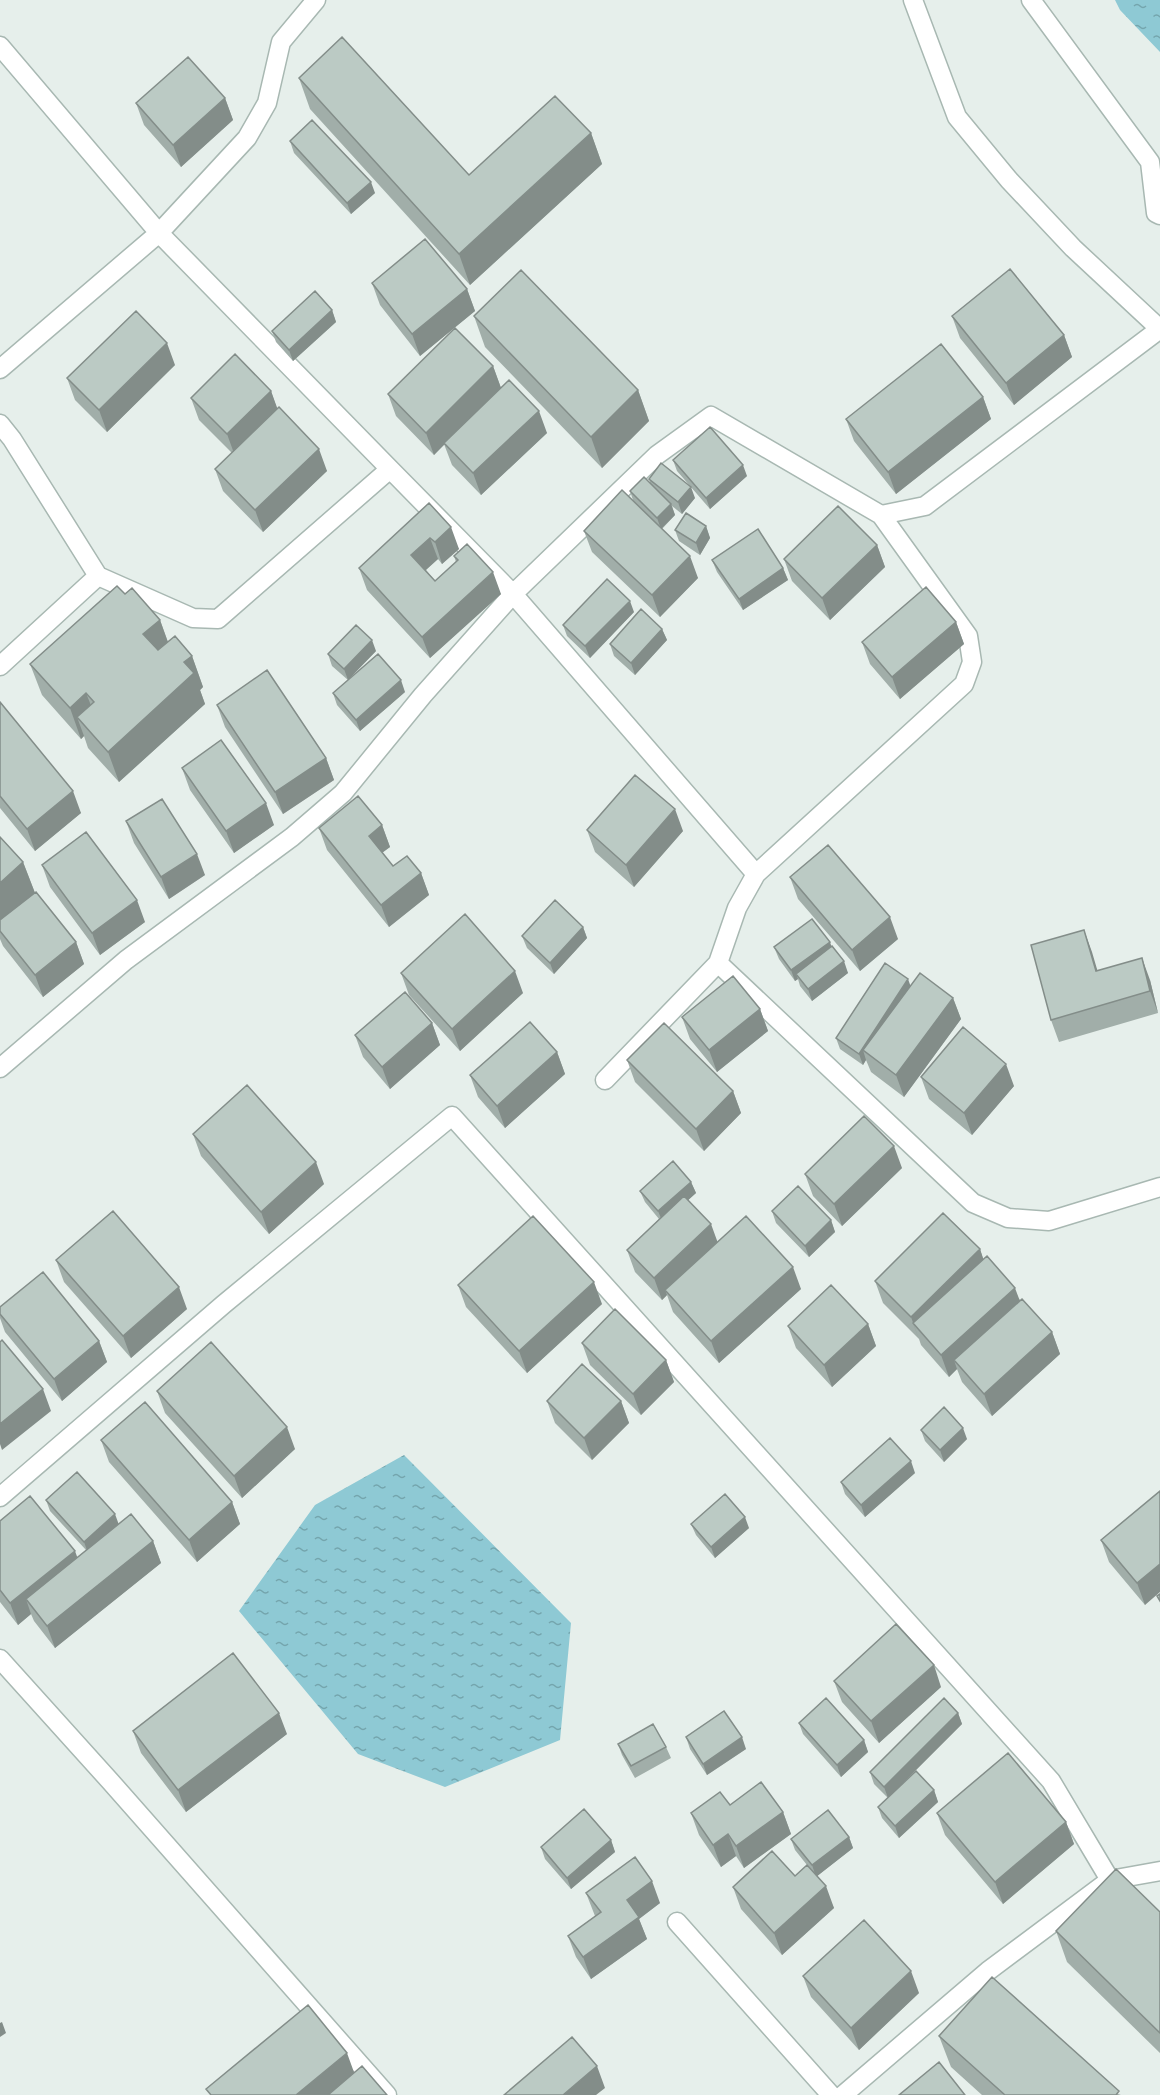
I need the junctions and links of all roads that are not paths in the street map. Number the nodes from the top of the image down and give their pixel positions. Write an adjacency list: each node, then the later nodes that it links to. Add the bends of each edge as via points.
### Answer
1 (316, 0): 6 (street, via 281,42 267,103 247,138)
2 (913, 0): 7 (street, via 957,117 1073,248)
3 (1031, 0): 5 (street, via 1150,162 1156,213)
4 (0, 46): 6 (street)
5 (1160, 215)
6 (159, 233): 8 (street); 10 (street)
7 (1160, 329): 11 (street, via 925,506)
8 (0, 369)
9 (0, 424): 12 (street)
10 (390, 469): 12 (street, via 218,619 193,618); 13 (street)
11 (882, 515): 13 (street, via 711,416 657,455); 15 (street, via 968,636 972,662 964,684)
12 (98, 576): 14 (street)
13 (513, 594): 15 (street); 17 (street, via 343,793 292,837 126,960)
14 (0, 666)
15 (756, 874): 16 (street, via 737,908)
16 (718, 963): 18 (street); 19 (street, via 973,1203 1008,1218 1049,1221)
17 (0, 1068)
18 (605, 1080)
19 (1160, 1187)
20 (0, 1497): 23 (street, via 224,1304 452,1116 1051,1781)
21 (0, 1659): 25 (street)
22 (1160, 1871): 23 (street)
23 (1110, 1880): 27 (street, via 988,1971)
24 (678, 1922): 26 (street)
25 (387, 2095)
26 (831, 2095)
27 (843, 2095)

